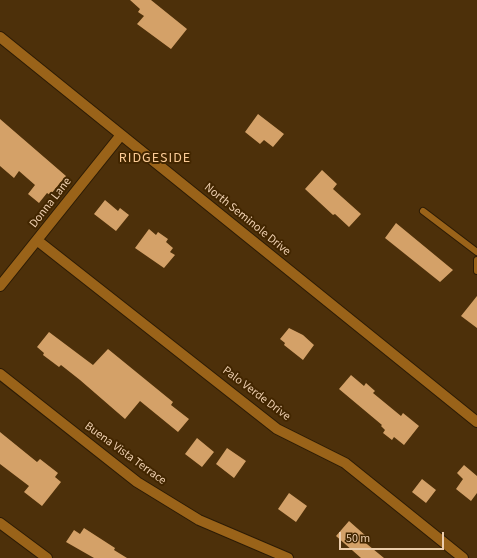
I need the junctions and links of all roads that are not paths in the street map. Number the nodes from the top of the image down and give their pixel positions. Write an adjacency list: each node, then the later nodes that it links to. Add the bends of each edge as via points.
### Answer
1 (0, 37): 2 (street, North Seminole Drive)
2 (121, 135): 4 (street, Donna Lane); 10 (street, North Seminole Drive)
3 (423, 211): 5 (lane)
4 (38, 241): 8 (street, Donna Lane); 14 (street, Palo Verde Drive, via 278,429 345,463)
5 (477, 252)
6 (477, 260): 7 (lane)
7 (477, 271)
8 (0, 286)
9 (0, 374): 13 (street, Buena Vista Terrace, via 137,482 200,520)
10 (477, 422)
11 (0, 523): 12 (street)
12 (47, 558)
13 (288, 558)
14 (463, 558)

